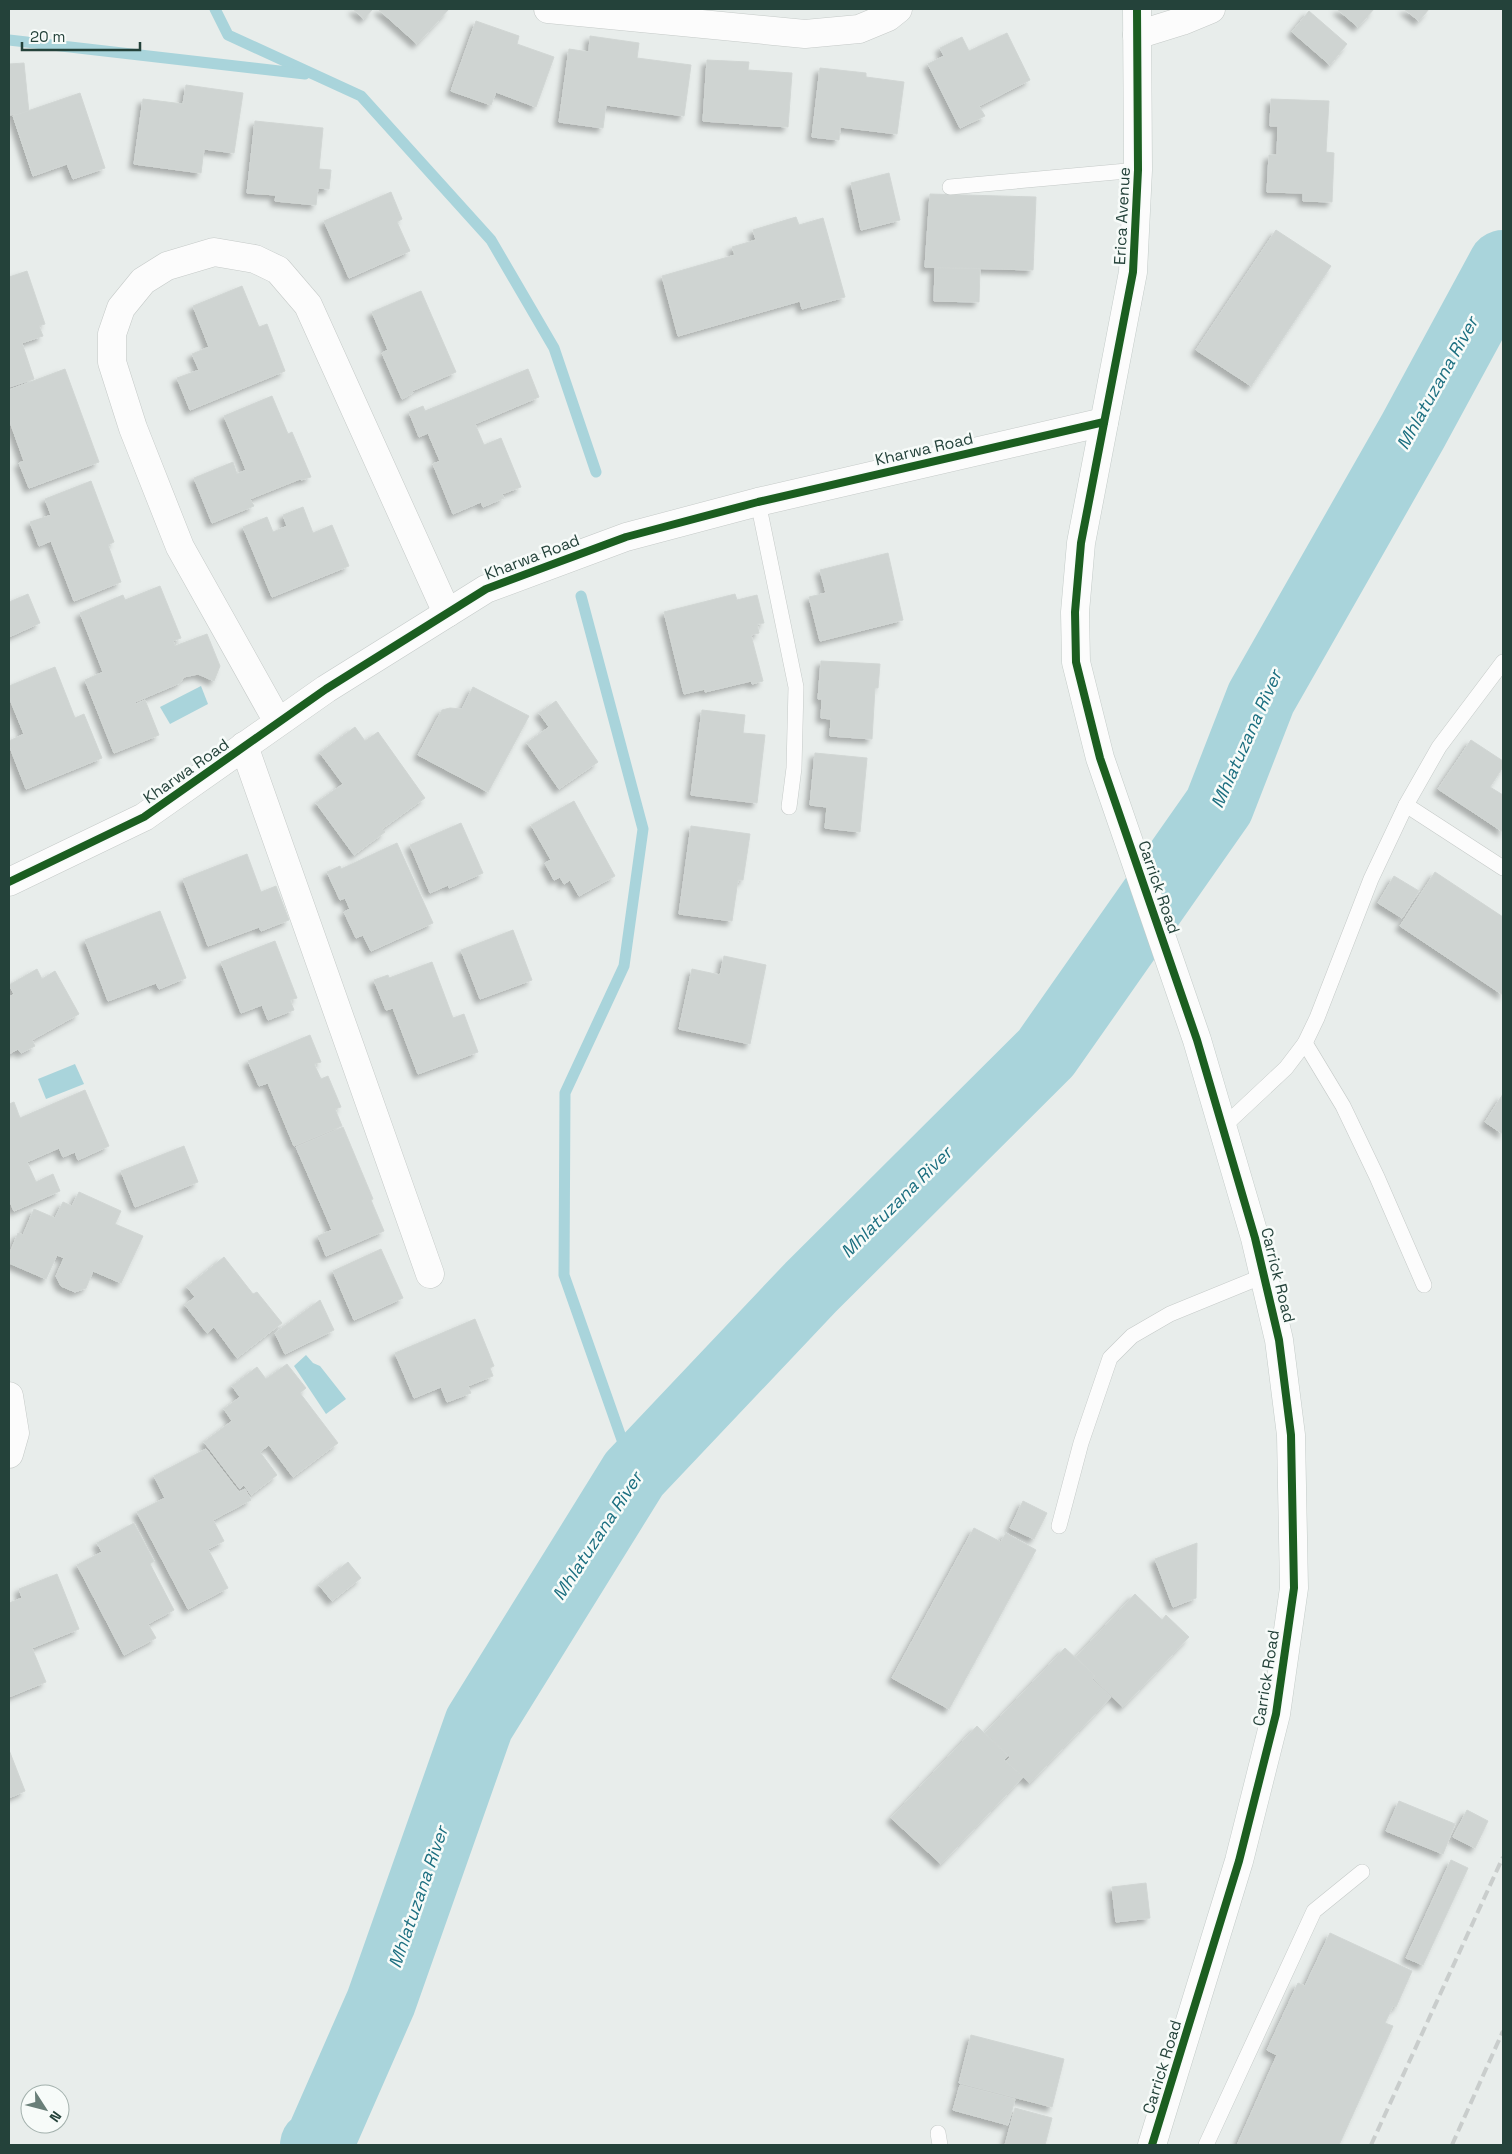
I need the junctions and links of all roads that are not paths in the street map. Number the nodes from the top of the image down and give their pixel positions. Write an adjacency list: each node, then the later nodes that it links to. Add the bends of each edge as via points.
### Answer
1 (548, 9): 4 (street)
2 (898, 9): 4 (street, via 860,29 805,34)
3 (1211, 9): 5 (street, via 1182,21)
4 (639, 13)
5 (1137, 22): 6 (street, Erica Avenue)
6 (1138, 170): 7 (lane); 8 (street, Erica Avenue, via 1133,272)
7 (950, 187)
8 (1104, 422): 9 (street, Kharwa Road); 19 (street, Carrick Road, via 1081,543 1075,612 1076,662 1100,758 1197,1040)
9 (758, 502): 10 (street, Kharwa Road, via 626,537 580,553 486,588); 15 (lane, via 796,687 794,768)
10 (447, 613): 12 (street, Kharwa Road); 12 (street, via 308,305 295,288 278,270 255,258 214,252 167,266 143,281 121,308 112,334 112,362 133,428 180,547)
11 (1503, 662): 14 (lane, via 1440,748)
12 (278, 722): 13 (street, Kharwa Road)
13 (244, 746): 17 (street, Kharwa Road, via 144,817); 20 (street)
14 (1406, 805): 16 (lane); 18 (lane, via 1371,879)
15 (789, 807)
16 (1503, 868)
17 (9, 882)
18 (1305, 1043): 19 (lane, via 1286,1068); 22 (lane, via 1343,1106)
19 (1223, 1127): 21 (street, Carrick Road)
20 (430, 1274)
21 (1263, 1276): 25 (lane, via 1170,1314 1132,1336 1110,1358 1081,1443); 27 (street, Carrick Road, via 1279,1340 1291,1436 1294,1588 1276,1714 1239,1861)
22 (1424, 1286)
23 (9, 1396): 24 (street, via 15,1433)
24 (9, 1454)
25 (1059, 1526)
26 (1362, 1872): 28 (lane, via 1314,1910)
27 (1152, 2145)
28 (1206, 2145)

